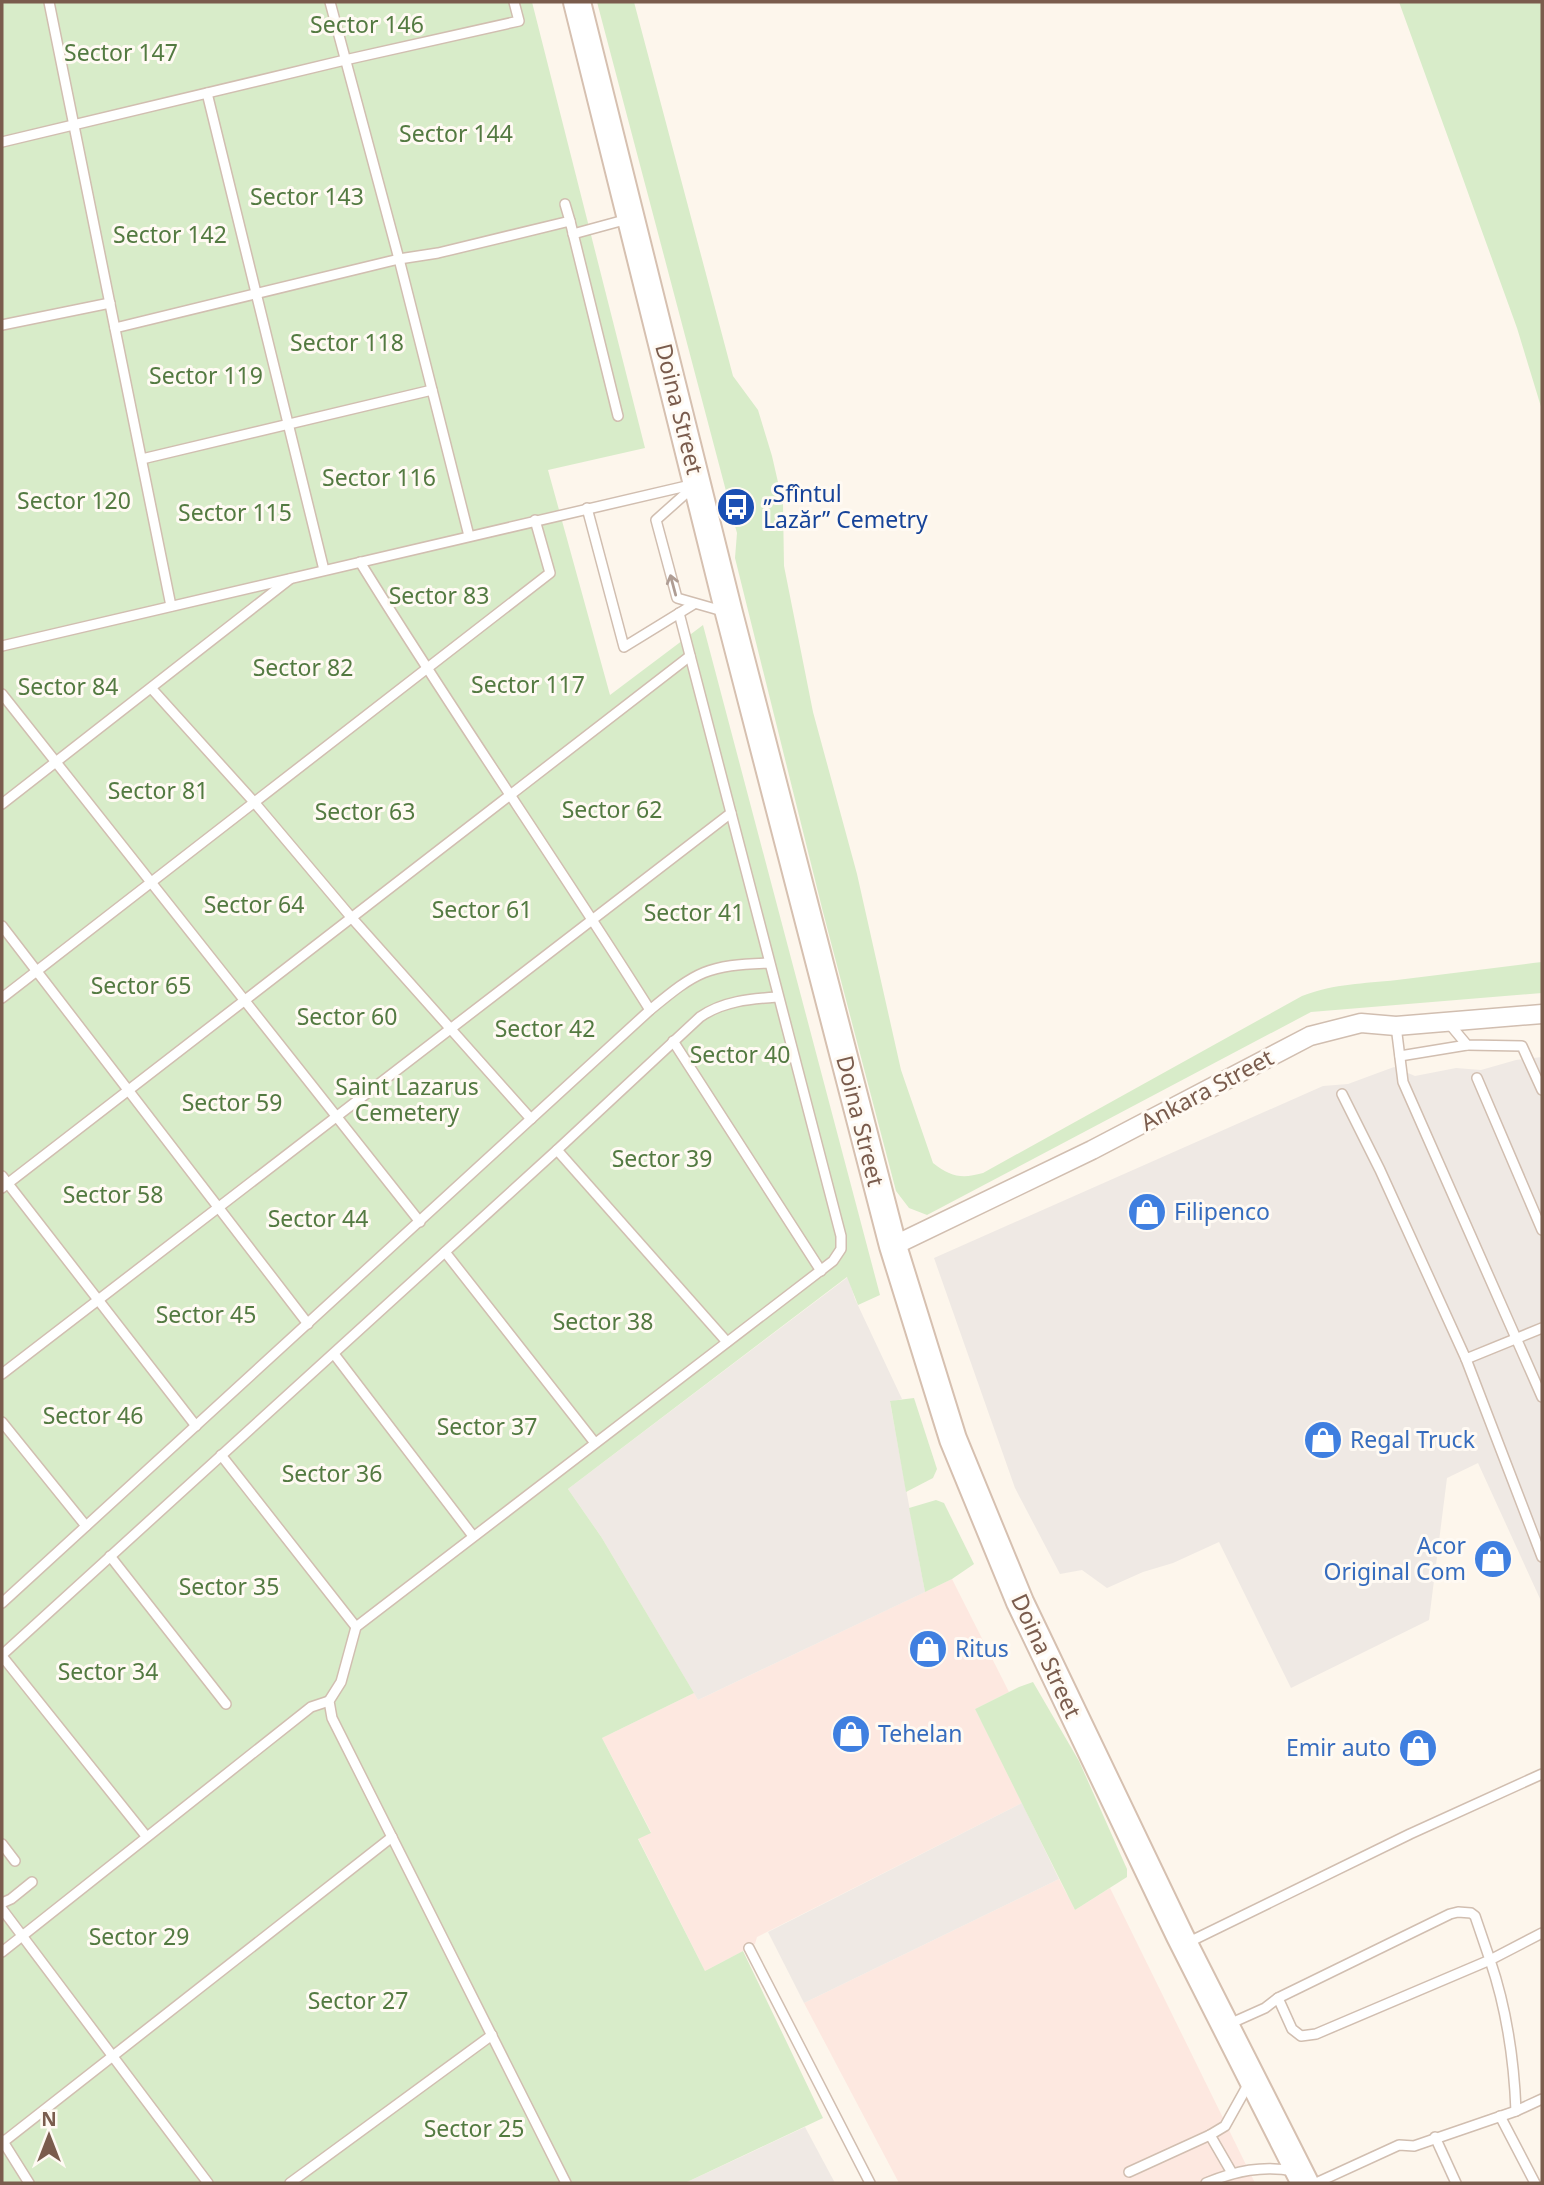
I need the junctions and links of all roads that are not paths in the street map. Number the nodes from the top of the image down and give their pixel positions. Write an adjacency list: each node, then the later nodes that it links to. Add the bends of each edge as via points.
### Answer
1 (49, 2): 7 (lane)
2 (330, 2): 5 (lane)
3 (514, 2): 5 (lane, via 519,21)
4 (577, 2): 10 (main road, Doina Street)
5 (345, 60): 6 (lane); 13 (lane)
6 (207, 93): 7 (lane); 14 (lane)
7 (74, 124): 8 (lane); 15 (lane)
8 (2, 142)
9 (565, 204): 11 (lane)
10 (632, 218): 12 (lane); 22 (main road, Doina Street)
11 (570, 221): 12 (lane); 13 (lane)
12 (573, 234): 19 (lane)
13 (399, 259): 14 (lane); 18 (lane)
14 (258, 295): 17 (lane); 20 (lane)
15 (110, 303): 16 (lane); 17 (lane)
16 (2, 324)
17 (115, 328): 21 (lane)
18 (432, 390): 20 (lane); 25 (lane)
19 (618, 415)
20 (289, 424): 21 (lane); 27 (lane)
21 (142, 459): 30 (lane)
22 (697, 483): 23 (lane); 29 (lane, one-way to 22, via 677,598 656,520); 32 (main road, Doina Street)
23 (587, 508): 24 (lane); 31 (lane, via 624,647)
24 (536, 520): 25 (lane); 35 (lane, via 550,572)
25 (469, 536): 26 (lane)
26 (360, 562): 27 (lane); 35 (lane)
27 (324, 570): 28 (lane)
28 (294, 576): 30 (lane); 36 (lane)
29 (694, 604): 31 (lane); 32 (lane)
30 (171, 606): 33 (lane)
31 (678, 613): 34 (lane)
32 (729, 613): 71 (main road, Doina Street)
33 (2, 646)
34 (690, 656): 39 (lane); 42 (lane)
35 (426, 669): 39 (lane); 40 (lane)
36 (152, 689): 38 (lane); 40 (lane)
37 (2, 694): 38 (lane)
38 (56, 763): 41 (lane); 43 (lane)
39 (510, 795): 44 (lane); 45 (lane)
40 (254, 802): 43 (lane); 44 (lane)
41 (2, 804)
42 (731, 813): 45 (lane); 47 (lane)
43 (150, 882): 48 (lane); 51 (lane)
44 (351, 917): 51 (lane); 56 (lane)
45 (593, 919): 52 (lane); 56 (lane)
46 (2, 926): 48 (lane)
47 (769, 963): 49 (lane); 52 (lane, via 704,970)
48 (37, 971): 50 (lane); 61 (lane)
49 (777, 997): 57 (lane, via 710,1010); 73 (lane, via 842,1242 838,1255)
50 (2, 998)
51 (244, 1000): 61 (lane); 64 (lane)
52 (650, 1010): 65 (lane)
53 (1542, 1014): 54 (street, Ankara Street)
54 (1446, 1021): 55 (street, Ankara Street); 58 (lane)
55 (1396, 1026): 59 (lane); 71 (street, Ankara Street, via 1361,1023 1310,1036 1092,1150)
56 (452, 1029): 64 (lane); 65 (lane)
57 (673, 1041): 66 (lane); 73 (lane)
58 (1467, 1045): 59 (lane); 62 (lane, via 1522,1046)
59 (1400, 1056): 77 (lane, via 1403,1082)
60 (1477, 1078): 70 (lane)
61 (128, 1089): 67 (lane); 68 (lane)
62 (1542, 1090)
63 (1342, 1094): 80 (lane)
64 (336, 1117): 68 (lane); 69 (lane)
65 (531, 1119): 69 (lane)
66 (557, 1150): 72 (lane); 78 (lane)
67 (4, 1182): 74 (lane)
68 (220, 1207): 74 (lane); 75 (lane)
69 (420, 1222): 75 (lane)
70 (1542, 1230)
71 (893, 1246): 106 (main road, Doina Street, via 976,1499 1020,1602)
72 (445, 1252): 79 (lane); 85 (lane)
73 (821, 1270): 78 (lane)
74 (97, 1300): 81 (lane); 84 (lane)
75 (309, 1324): 84 (lane)
76 (1542, 1328): 77 (lane)
77 (1516, 1338): 80 (lane); 82 (lane)
78 (727, 1342): 85 (lane)
79 (334, 1354): 86 (lane); 88 (lane)
80 (1466, 1359): 90 (lane)
81 (2, 1374)
82 (1542, 1397)
83 (2, 1422): 87 (lane)
84 (196, 1426): 87 (lane)
85 (595, 1443): 88 (lane)
86 (221, 1455): 89 (lane); 92 (lane)
87 (86, 1526): 91 (lane)
88 (473, 1536): 92 (lane)
89 (110, 1556): 93 (lane); 95 (lane)
90 (1542, 1557)
91 (2, 1603)
92 (356, 1627): 94 (lane, via 341,1682)
93 (2, 1655): 97 (lane)
94 (329, 1701): 97 (lane, via 311,1707); 98 (lane, via 332,1718)
95 (226, 1704)
96 (1542, 1775): 106 (lane)
97 (146, 1836): 105 (lane)
98 (392, 1837): 112 (lane); 113 (lane)
99 (2, 1844): 100 (lane)
100 (15, 1861)
101 (32, 1882): 102 (lane)
102 (2, 1903)
103 (2, 1909): 105 (lane)
104 (1542, 1933): 109 (lane)
105 (23, 1936): 108 (lane); 113 (lane)
106 (1184, 1945): 111 (main road, Doina Street)
107 (749, 1948): 128 (lane)
108 (2, 1952)
109 (1490, 1960): 110 (lane, via 1307,2036 1292,2029); 110 (lane, via 1475,1916 1458,1912); 116 (lane, via 1513,2055)
110 (1278, 1998): 111 (lane)
111 (1225, 2026): 114 (main road, Doina Street)
112 (492, 2035): 126 (lane); 127 (lane)
113 (112, 2056): 120 (lane); 125 (lane)
114 (1251, 2078): 118 (lane, via 1225,2126); 123 (main road, Doina Street)
115 (1542, 2099): 116 (lane)
116 (1516, 2110): 117 (lane)
117 (1500, 2116): 119 (lane); 131 (lane)
118 (1210, 2135): 121 (lane); 122 (lane)
119 (1435, 2137): 123 (lane, via 1415,2146 1399,2145); 130 (lane)
120 (2, 2142): 124 (lane)
121 (1129, 2172)
122 (1232, 2173): 123 (lane, via 1269,2168); 129 (lane)
123 (1307, 2179)
124 (29, 2183)
125 (208, 2183)
126 (290, 2183)
127 (566, 2183)
128 (870, 2183)
129 (1206, 2183)
130 (1457, 2183)
131 (1535, 2183)

